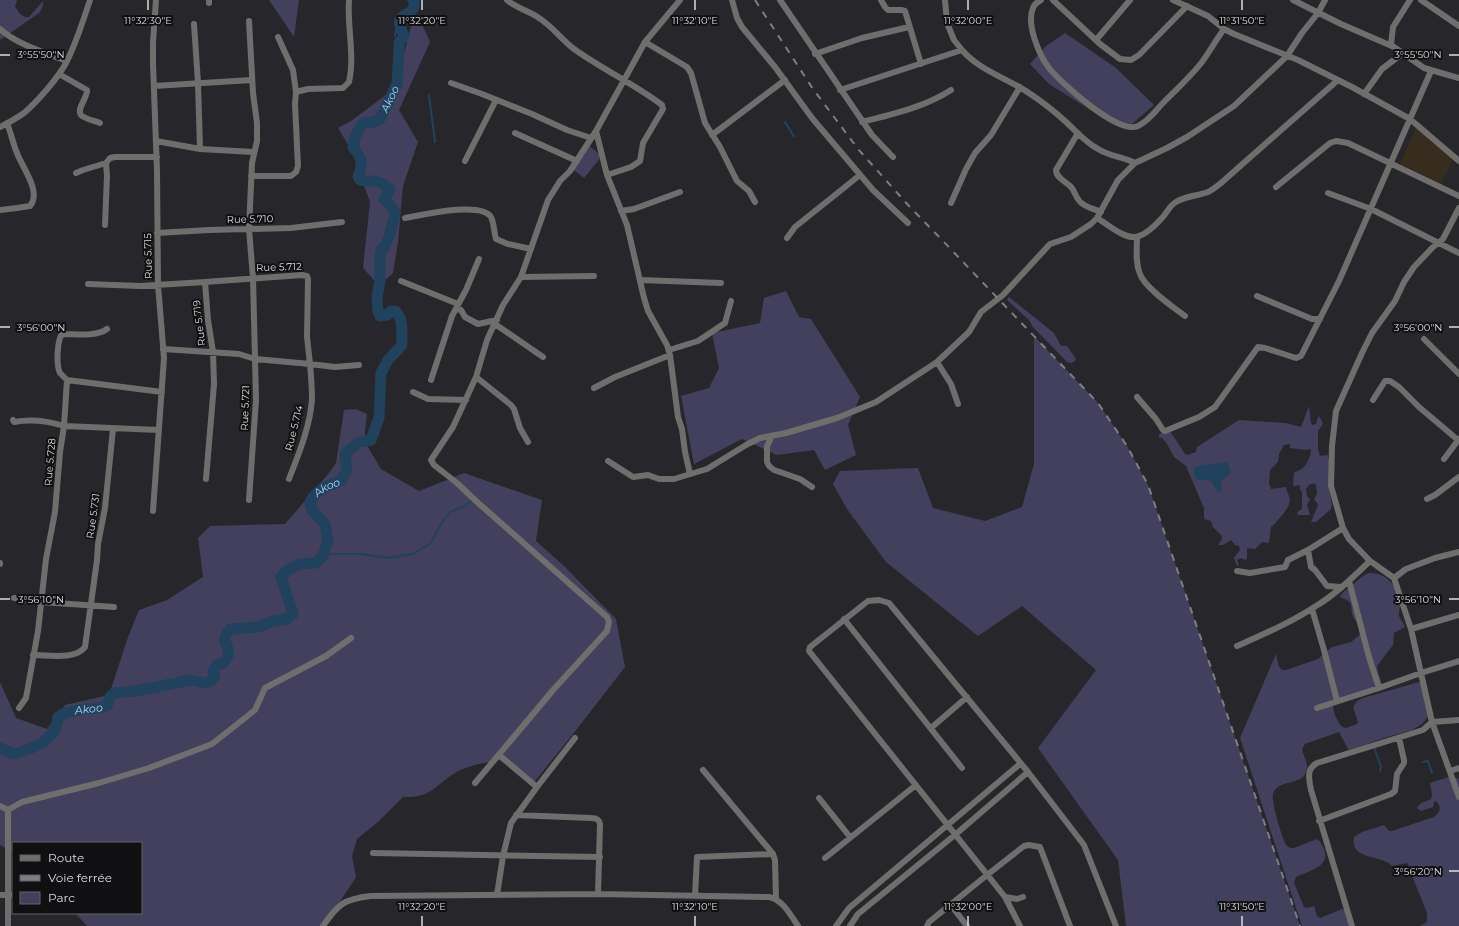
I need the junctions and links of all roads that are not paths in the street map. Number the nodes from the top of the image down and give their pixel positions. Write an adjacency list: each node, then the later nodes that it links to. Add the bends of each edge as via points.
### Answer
1 (90, 0): 34 (street)
2 (156, 0): 45 (street, Rue 5.715, via 152,42)
3 (349, 0): 49 (street, via 349,82 343,88)
4 (507, 0): 39 (street, via 538,17 572,47)
5 (680, 0): 28 (street)
6 (732, 0): 41 (street, via 742,27)
7 (780, 0): 32 (street)
8 (881, 0): 23 (street, via 888,10 905,12)
9 (945, 0): 30 (street, via 947,23 954,40)
10 (1041, 0): 24 (street, via 1031,12 1032,25 1035,40 1049,68 1094,108 1113,122 1130,128 1147,121 1182,84)
11 (1052, 0): 27 (street)
12 (1130, 0): 27 (street)
13 (1173, 0): 18 (street)
14 (1293, 0): 19 (street)
15 (1325, 0): 19 (street)
16 (1410, 0): 29 (street, via 1393,27)
17 (1421, 0): 22 (street)
18 (1188, 6): 24 (street); 27 (street, via 1131,60 1120,59)
19 (1318, 13): 29 (street); 33 (street)
20 (249, 21): 40 (street, Rue 5.721)
21 (194, 24): 43 (street)
22 (1459, 26)
23 (909, 27): 32 (street, via 862,38); 35 (street)
24 (1224, 28): 33 (street)
25 (0, 29): 34 (street, via 18,41)
26 (278, 37): 49 (street, via 293,70)
27 (1096, 40)
28 (645, 42): 39 (street); 60 (street, via 687,67 695,84 705,124)
29 (1391, 45): 31 (street)
30 (962, 50): 35 (street); 46 (street, via 980,66)
31 (1403, 53): 36 (street); 50 (street, via 1382,69)
32 (815, 54): 47 (street)
33 (1287, 56): 42 (street); 70 (street, via 1234,106 1187,137)
34 (66, 61): 37 (street)
35 (921, 64): 47 (street)
36 (1431, 71): 38 (street); 52 (street)
37 (59, 74): 54 (street, via 24,113); 55 (street, via 87,90 80,112 82,116)
38 (1459, 78)
39 (623, 79): 57 (street); 74 (street, via 661,104 663,109 643,143 640,161 631,167)
40 (252, 80): 43 (street); 64 (street, Rue 5.721, via 257,127 257,141)
41 (784, 80): 60 (street); 75 (street)
42 (1338, 80): 50 (street); 95 (street, via 1221,183 1207,192 1176,202 1156,225)
43 (198, 83): 45 (street); 63 (street)
44 (451, 83): 51 (street)
45 (154, 86): 62 (street, Rue 5.715)
46 (1020, 87): 59 (street); 82 (street, via 991,135 975,153)
47 (840, 90): 53 (street)
48 (951, 90): 53 (street, via 938,99)
49 (296, 92): 76 (street, via 296,172 291,176)
50 (1364, 94): 52 (street)
51 (496, 100): 61 (street); 68 (street)
52 (1410, 119): 67 (street); 72 (street)
53 (862, 122): 66 (street)
54 (8, 123): 56 (street); 85 (street, via 17,154 31,179 34,200 30,206)
55 (100, 123)
56 (0, 127)
57 (596, 131): 61 (street); 74 (street)
58 (515, 133): 69 (street)
59 (1078, 133): 70 (street, via 1098,149); 87 (street, via 1055,172 1071,187 1080,202)
60 (712, 135): 81 (street, via 737,181 749,191)
61 (591, 138): 69 (street)
62 (156, 141): 63 (street); 65 (street, Rue 5.715)
63 (200, 149): 64 (street)
64 (253, 152): 76 (street, Rue 5.721)
65 (157, 157): 71 (street, via 115,157); 94 (street, Rue 5.715)
66 (893, 157)
67 (1459, 160)
68 (465, 162)
69 (577, 162): 98 (street, via 548,200)
70 (1135, 162): 87 (street, via 1118,180)
71 (106, 163): 73 (street); 92 (street)
72 (1391, 163): 77 (street, via 1348,143 1336,141 1323,148); 80 (street); 84 (street)
73 (76, 173)
74 (607, 175): 86 (street)
75 (860, 175): 91 (street); 96 (street, via 795,227)
76 (251, 176): 93 (street, Rue 5.721)
77 (1276, 187)
78 (680, 192): 86 (street)
79 (1328, 193): 84 (street)
80 (1459, 196)
81 (755, 202)
82 (951, 203)
83 (1459, 208): 97 (street)
84 (1371, 209): 97 (street); 114 (street)
85 (0, 210)
86 (622, 211): 104 (street)
87 (1101, 212): 89 (street)
88 (405, 218): 98 (street, via 458,210 486,212 491,217 496,239)
89 (1097, 218): 95 (street, via 1124,234); 124 (street, via 1071,237 1050,244 1003,295 981,312 969,332)
90 (342, 222): 93 (street, Rue 5.710, via 291,228)
91 (908, 223)
92 (106, 225)
93 (249, 229): 94 (street, Rue 5.710); 103 (street, Rue 5.721)
94 (157, 234): 109 (street, Rue 5.715)
95 (1137, 237): 113 (street, via 1136,255 1140,275)
96 (787, 238)
97 (1440, 243): 99 (street); 155 (street, via 1427,252 1414,267 1395,301 1372,333 1336,411 1330,486)
98 (531, 249): 102 (street)
99 (1459, 253)
100 (480, 259): 112 (street)
101 (594, 276): 102 (street)
102 (521, 277): 116 (street, via 503,305)
103 (253, 278): 106 (street, Rue 5.712); 115 (street, Rue 5.712, via 307,276); 123 (street, Rue 5.721)
104 (640, 280): 107 (street); 121 (street, via 648,312 665,340)
105 (402, 281): 112 (street)
106 (205, 282): 109 (street); 120 (street, Rue 5.719)
107 (721, 283)
108 (88, 284): 109 (street)
109 (158, 285): 119 (street, Rue 5.715)
110 (1257, 296): 114 (street, via 1312,319)
111 (731, 301): 121 (street, via 725,323 698,341)
112 (457, 307): 116 (street, via 465,317 478,324); 130 (street)
113 (1186, 316)
114 (1320, 319): 134 (street, via 1301,356 1296,358 1258,347 1218,403 1199,417 1164,431)
115 (307, 322): 125 (street, Rue 5.714)
116 (496, 322): 122 (street); 128 (street, via 487,340)
117 (107, 329): 129 (street, via 94,334 62,334 58,368)
118 (1424, 339): 127 (street)
119 (163, 349): 120 (street); 132 (street, Rue 5.715)
120 (213, 352): 123 (street, via 239,354); 149 (street, Rue 5.719, via 214,384)
121 (669, 352): 131 (street); 147 (street, via 678,420)
122 (543, 357)
123 (255, 359): 125 (street); 153 (street, Rue 5.721, via 256,400)
124 (937, 362): 137 (street, via 951,384); 142 (street, via 876,402 837,418)
125 (310, 364): 126 (street, via 335,367); 150 (street, Rue 5.714, via 312,398 309,417)
126 (359, 365)
127 (1459, 374)
128 (476, 377): 135 (street); 144 (street, via 511,405)
129 (67, 380): 132 (street); 139 (street)
130 (432, 380)
131 (594, 388)
132 (162, 392): 141 (street, Rue 5.715)
133 (413, 392): 135 (street, via 428,399)
134 (1138, 397)
135 (466, 400): 186 (street, via 453,427 431,460 434,465 607,617 609,622 607,631)
136 (1373, 400): 143 (street, via 1385,381 1390,381)
137 (958, 404)
138 (13, 420): 139 (street, via 39,421)
139 (64, 426): 140 (street, Rue 5.728); 164 (street, Rue 5.728, via 54,523 46,559)
140 (113, 429): 141 (street, Rue 5.728); 165 (street, Rue 5.731)
141 (159, 430): 154 (street, Rue 5.715)
142 (772, 436): 147 (street, via 760,438 707,469); 151 (street, via 768,446 769,466)
143 (1459, 440): 145 (street)
144 (528, 442)
145 (1444, 459)
146 (608, 461): 147 (street, via 633,477 650,475 660,480)
147 (690, 474)
148 (1459, 477): 152 (street)
149 (206, 479)
150 (290, 480)
151 (812, 487)
152 (1427, 499)
153 (249, 500)
154 (153, 511)
155 (1342, 528): 156 (street); 158 (street)
156 (1308, 550): 159 (street, via 1288,560 1285,567 1250,573); 162 (street, via 1311,567 1327,586)
157 (1459, 552): 160 (street, via 1406,569)
158 (1370, 561): 160 (street); 161 (street)
159 (1237, 571)
160 (1394, 578): 170 (street)
161 (1349, 581): 162 (street); 176 (street)
162 (1342, 588): 167 (street)
163 (14, 598): 164 (street)
164 (41, 602): 165 (street); 173 (street, Rue 5.728)
165 (92, 605): 166 (street); 173 (street, Rue 5.731, via 82,652 64,656)
166 (114, 607)
167 (1312, 609): 172 (street); 178 (street)
168 (1459, 615): 170 (street)
169 (844, 619): 177 (street, via 868,601 879,600 889,603); 183 (street); 194 (street, via 809,650)
170 (1411, 629): 175 (street)
171 (352, 638): 199 (street, via 326,656 265,688 255,710 212,744 149,768 99,784 22,802)
172 (1237, 646)
173 (33, 655): 179 (street, Rue 5.728, via 26,698)
174 (1459, 661): 175 (street)
175 (1421, 673): 176 (street); 182 (street)
176 (1378, 688): 178 (street)
177 (967, 697): 183 (street); 187 (street)
178 (1337, 702): 180 (street)
179 (19, 708)
180 (1317, 708)
181 (1459, 720): 182 (street)
182 (1432, 722): 185 (street, via 1423,730); 191 (street)
183 (931, 728): 188 (street)
184 (575, 738): 195 (street)
185 (1399, 738): 201 (street, via 1404,760 1397,774 1395,791); 201 (street, via 1312,766 1308,779)
186 (499, 755): 193 (street); 195 (street)
187 (1020, 764): 192 (street); 202 (street)
188 (962, 768)
189 (1459, 768): 191 (street)
190 (703, 770): 206 (street)
191 (1450, 771): 196 (street)
192 (1028, 772): 203 (street); 231 (street, via 1084,845)
193 (475, 783)
194 (916, 785): 202 (street); 204 (street)
195 (537, 787): 200 (street)
196 (1459, 797)
197 (819, 798): 204 (street)
198 (0, 806): 199 (street)
199 (8, 810): 213 (street)
200 (516, 815): 207 (street, via 511,823); 208 (street, via 597,819 600,824)
201 (1319, 820): 232 (street)
202 (948, 825): 203 (street); 220 (street)
203 (956, 834): 210 (street); 221 (street)
204 (850, 837): 209 (street)
205 (373, 853): 207 (street)
206 (773, 854): 215 (street, via 697,857); 218 (street)
207 (503, 856): 208 (street); 214 (street)
208 (600, 857): 211 (street)
209 (825, 858)
210 (987, 874): 216 (street); 219 (street); 230 (street, via 1024,846 1040,847)
211 (598, 894): 214 (street); 215 (street)
212 (0, 895): 213 (street)
213 (11, 895): 222 (street)
214 (496, 895): 223 (street, via 353,898 339,905)
215 (695, 896): 218 (street)
216 (1005, 897): 217 (street); 229 (street)
217 (1023, 897)
218 (776, 898): 224 (street)
219 (950, 904): 227 (street); 228 (street)
220 (849, 908): 221 (street); 225 (street)
221 (858, 914): 226 (street)
222 (8, 926)
223 (324, 926)
224 (798, 926)
225 (836, 926)
226 (850, 926)
227 (926, 926)
228 (967, 926)
229 (1020, 926)
230 (1070, 926)
231 (1116, 926)
232 (1352, 926)

